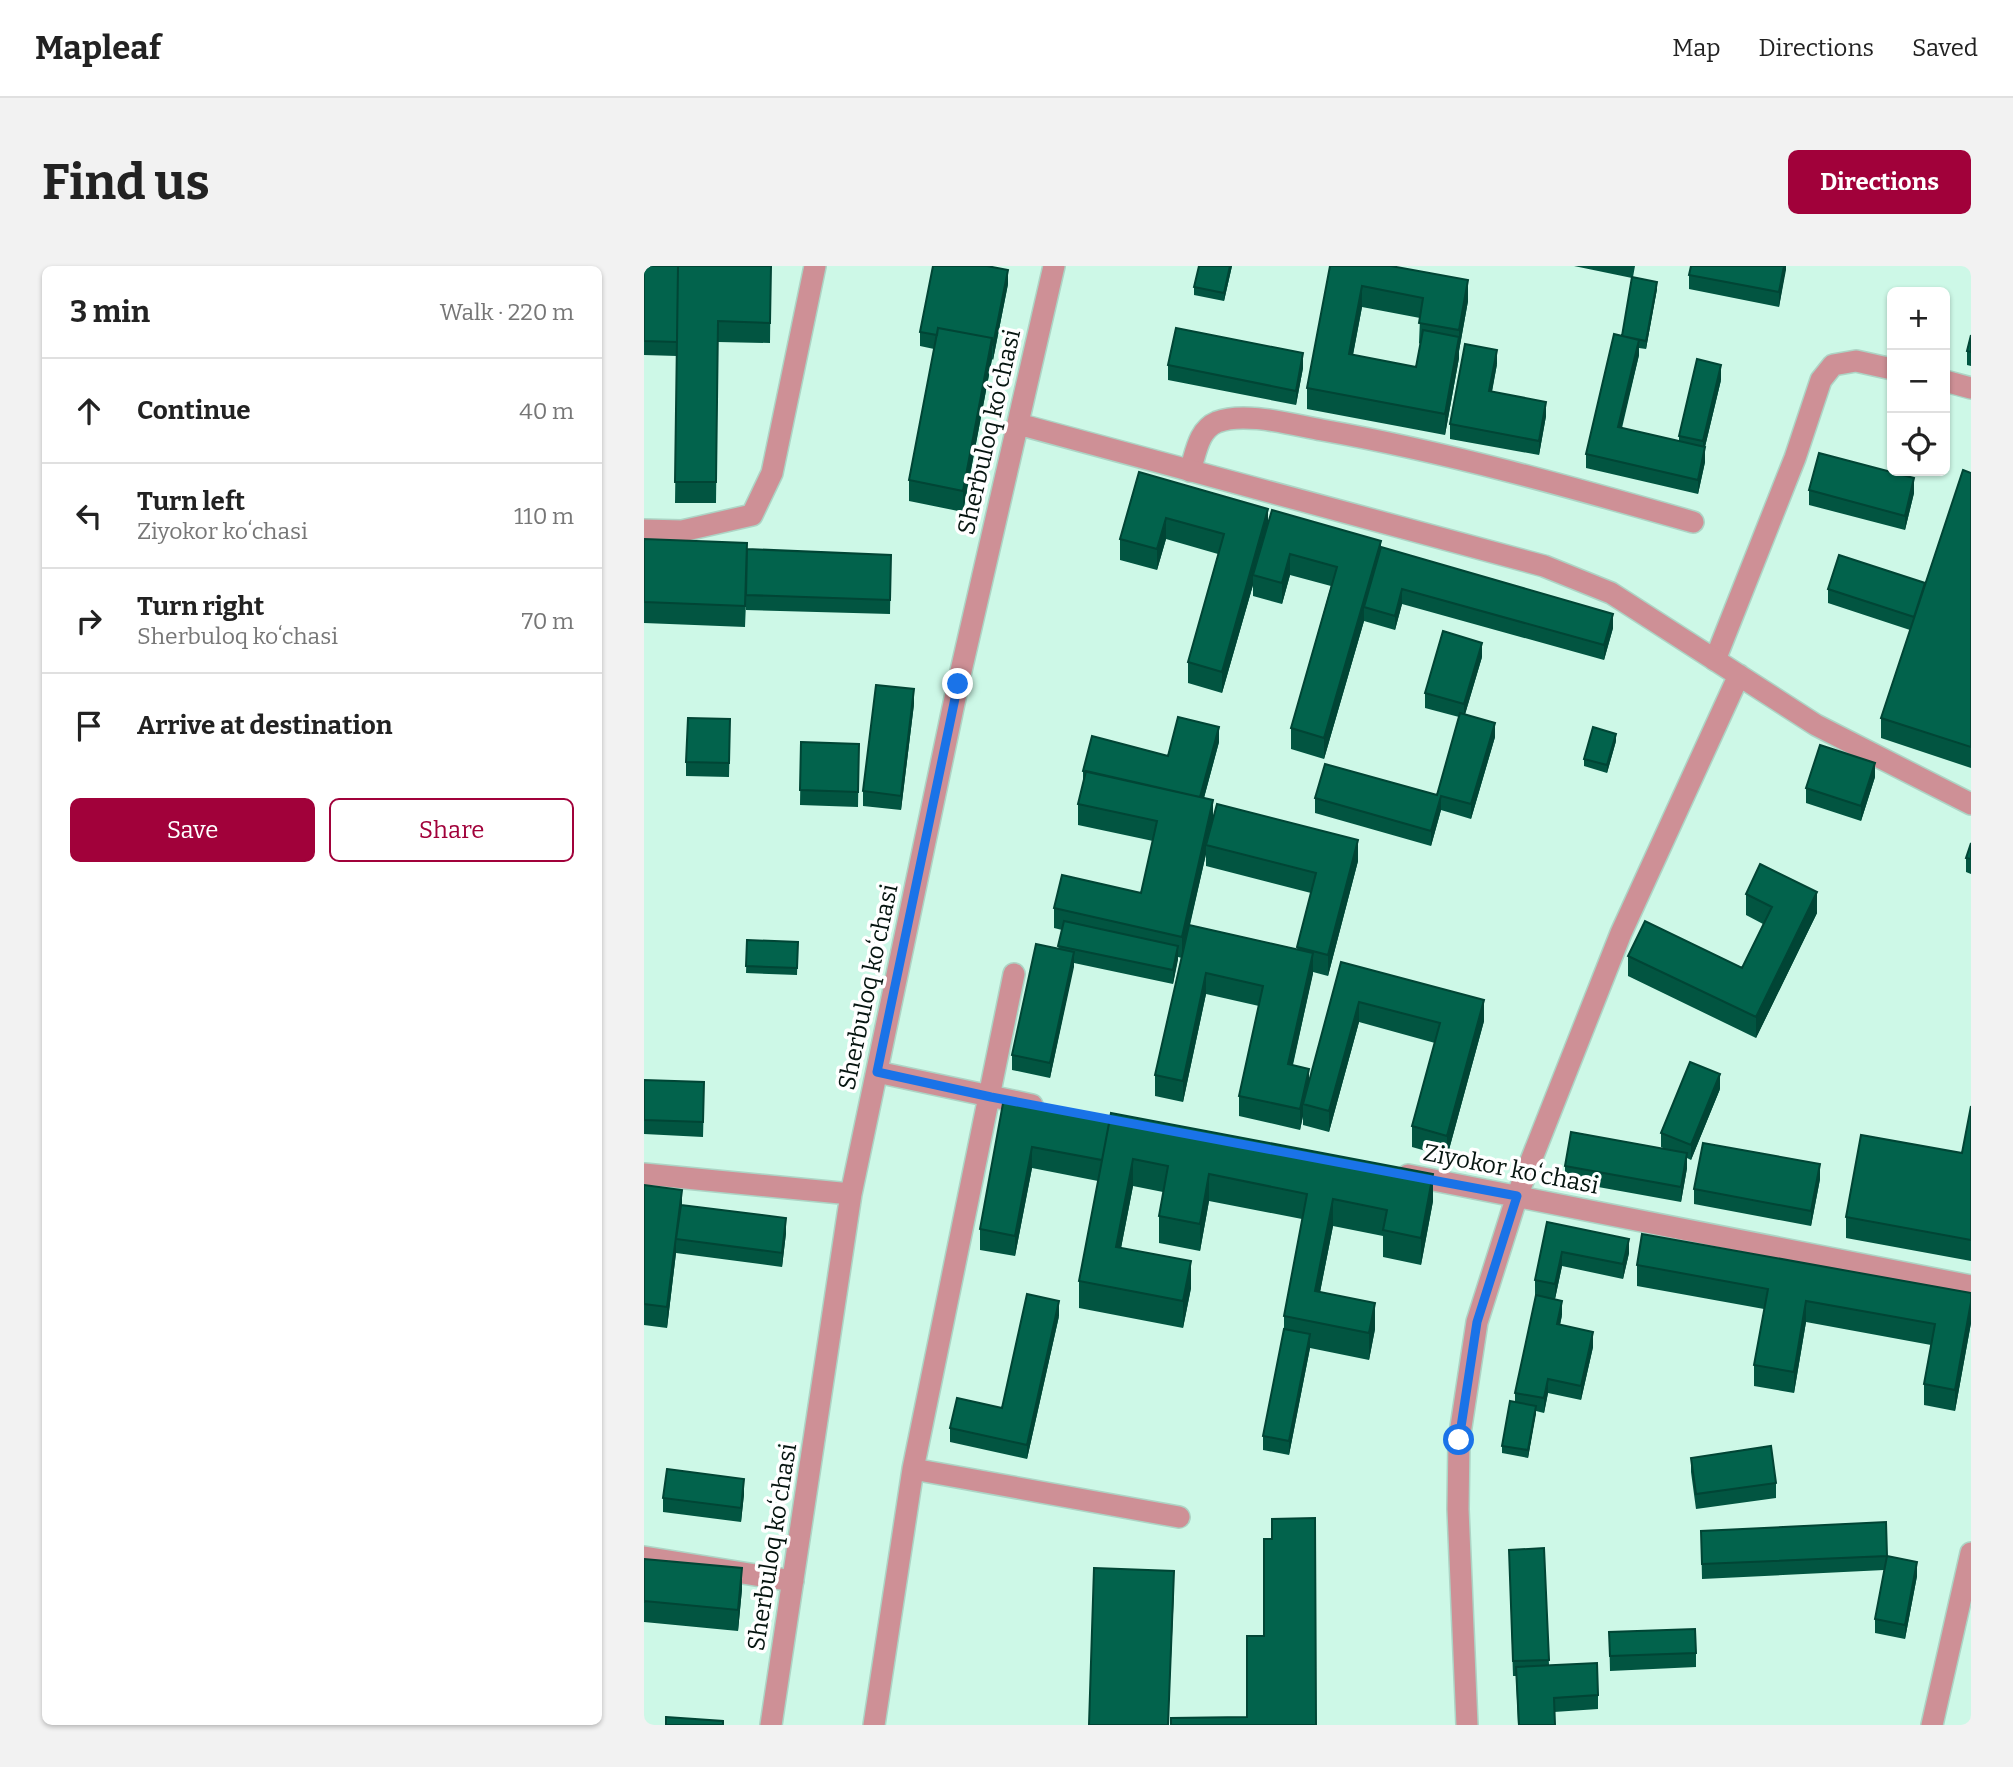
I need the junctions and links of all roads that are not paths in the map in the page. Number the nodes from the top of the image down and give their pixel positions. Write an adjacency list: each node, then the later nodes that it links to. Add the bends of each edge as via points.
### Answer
1 (815, 266): 9 (street, via 772,473 752,515 682,531)
2 (1054, 266): 6 (street, Sherbuloq koʻchasi)
3 (1887, 368): 10 (street, via 1856,360 1833,365 1821,380)
4 (1950, 383): 5 (street)
5 (1971, 388)
6 (1018, 424): 7 (street); 14 (street, Sherbuloq koʻchasi)
7 (1190, 471): 8 (street, via 1202,432 1218,422 1262,419 1395,443); 10 (street, via 1544,566 1611,593)
8 (1693, 522)
9 (644, 530)
10 (1715, 660): 11 (street)
11 (1739, 675): 12 (street, via 1816,725); 20 (street, via 1621,933)
12 (1971, 804)
13 (1014, 974): 15 (street)
14 (877, 1072): 15 (street); 19 (street, Sherbuloq koʻchasi)
15 (991, 1097): 16 (street); 22 (street)
16 (1058, 1110)
17 (1382, 1171): 20 (street, Ziyokor koʻchasi)
18 (644, 1174): 19 (street)
19 (851, 1194): 26 (street, Sherbuloq koʻchasi)
20 (1517, 1196): 21 (street, Ziyokor koʻchasi); 29 (street, via 1477,1322 1459,1440)
21 (1971, 1286)
22 (913, 1469): 23 (street); 28 (street)
23 (1179, 1517)
24 (1971, 1553): 30 (street)
25 (644, 1558): 26 (street)
26 (793, 1580): 27 (street, Sherbuloq koʻchasi)
27 (771, 1725)
28 (874, 1725)
29 (1467, 1725)
30 (1933, 1725)

